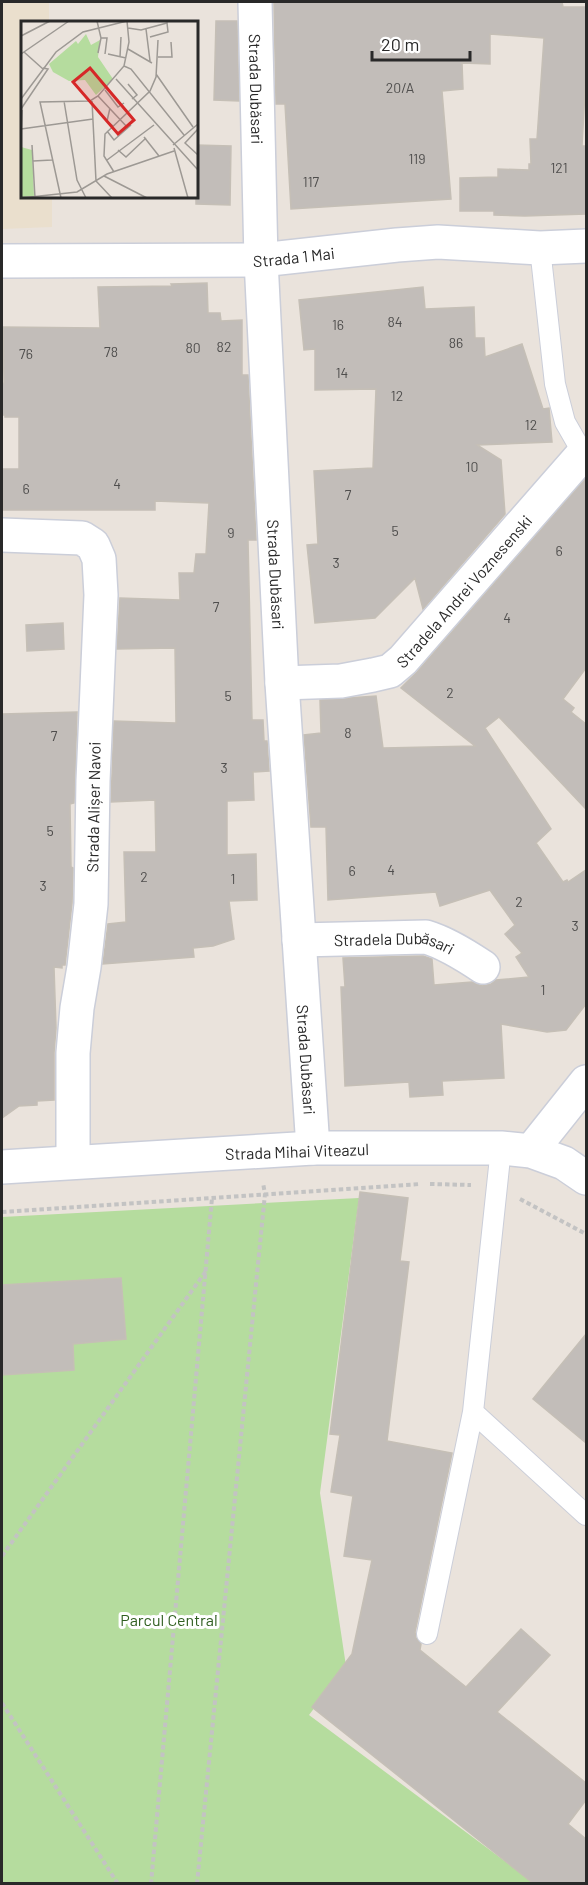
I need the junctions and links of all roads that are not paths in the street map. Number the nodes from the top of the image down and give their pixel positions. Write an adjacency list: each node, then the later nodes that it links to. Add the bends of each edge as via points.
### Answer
1 (255, 2): 4 (street, Strada Dubăsari)
2 (586, 246): 3 (street, Strada 1 Mai)
3 (540, 248): 4 (street, Strada 1 Mai, via 438,242); 6 (lane, via 555,384 565,422)
4 (261, 260): 5 (street, Strada 1 Mai); 8 (street, Strada Dubăsari)
5 (2, 261)
6 (582, 455): 8 (street, Stradela Andrei Voznesenski, via 390,671 341,681)
7 (2, 535): 14 (street, Strada Alișer Navoi, via 82,538 93,545 99,559 91,904 76,1008)
8 (282, 683): 9 (street, Strada Dubăsari)
9 (299, 940): 10 (street, Stradela Dubăsari, via 426,937); 12 (street, Strada Dubăsari)
10 (483, 967)
11 (586, 1082): 13 (street)
12 (313, 1148): 13 (street, Strada Mihai Viteazul); 14 (street, Strada Mihai Viteazul)
13 (516, 1150): 16 (street, Strada Mihai Viteazul, via 564,1163); 17 (lane)
14 (73, 1162): 15 (street, Strada Mihai Viteazul)
15 (2, 1167)
16 (586, 1178)
17 (473, 1412): 18 (lane); 19 (lane)
18 (586, 1515)
19 (427, 1634)

